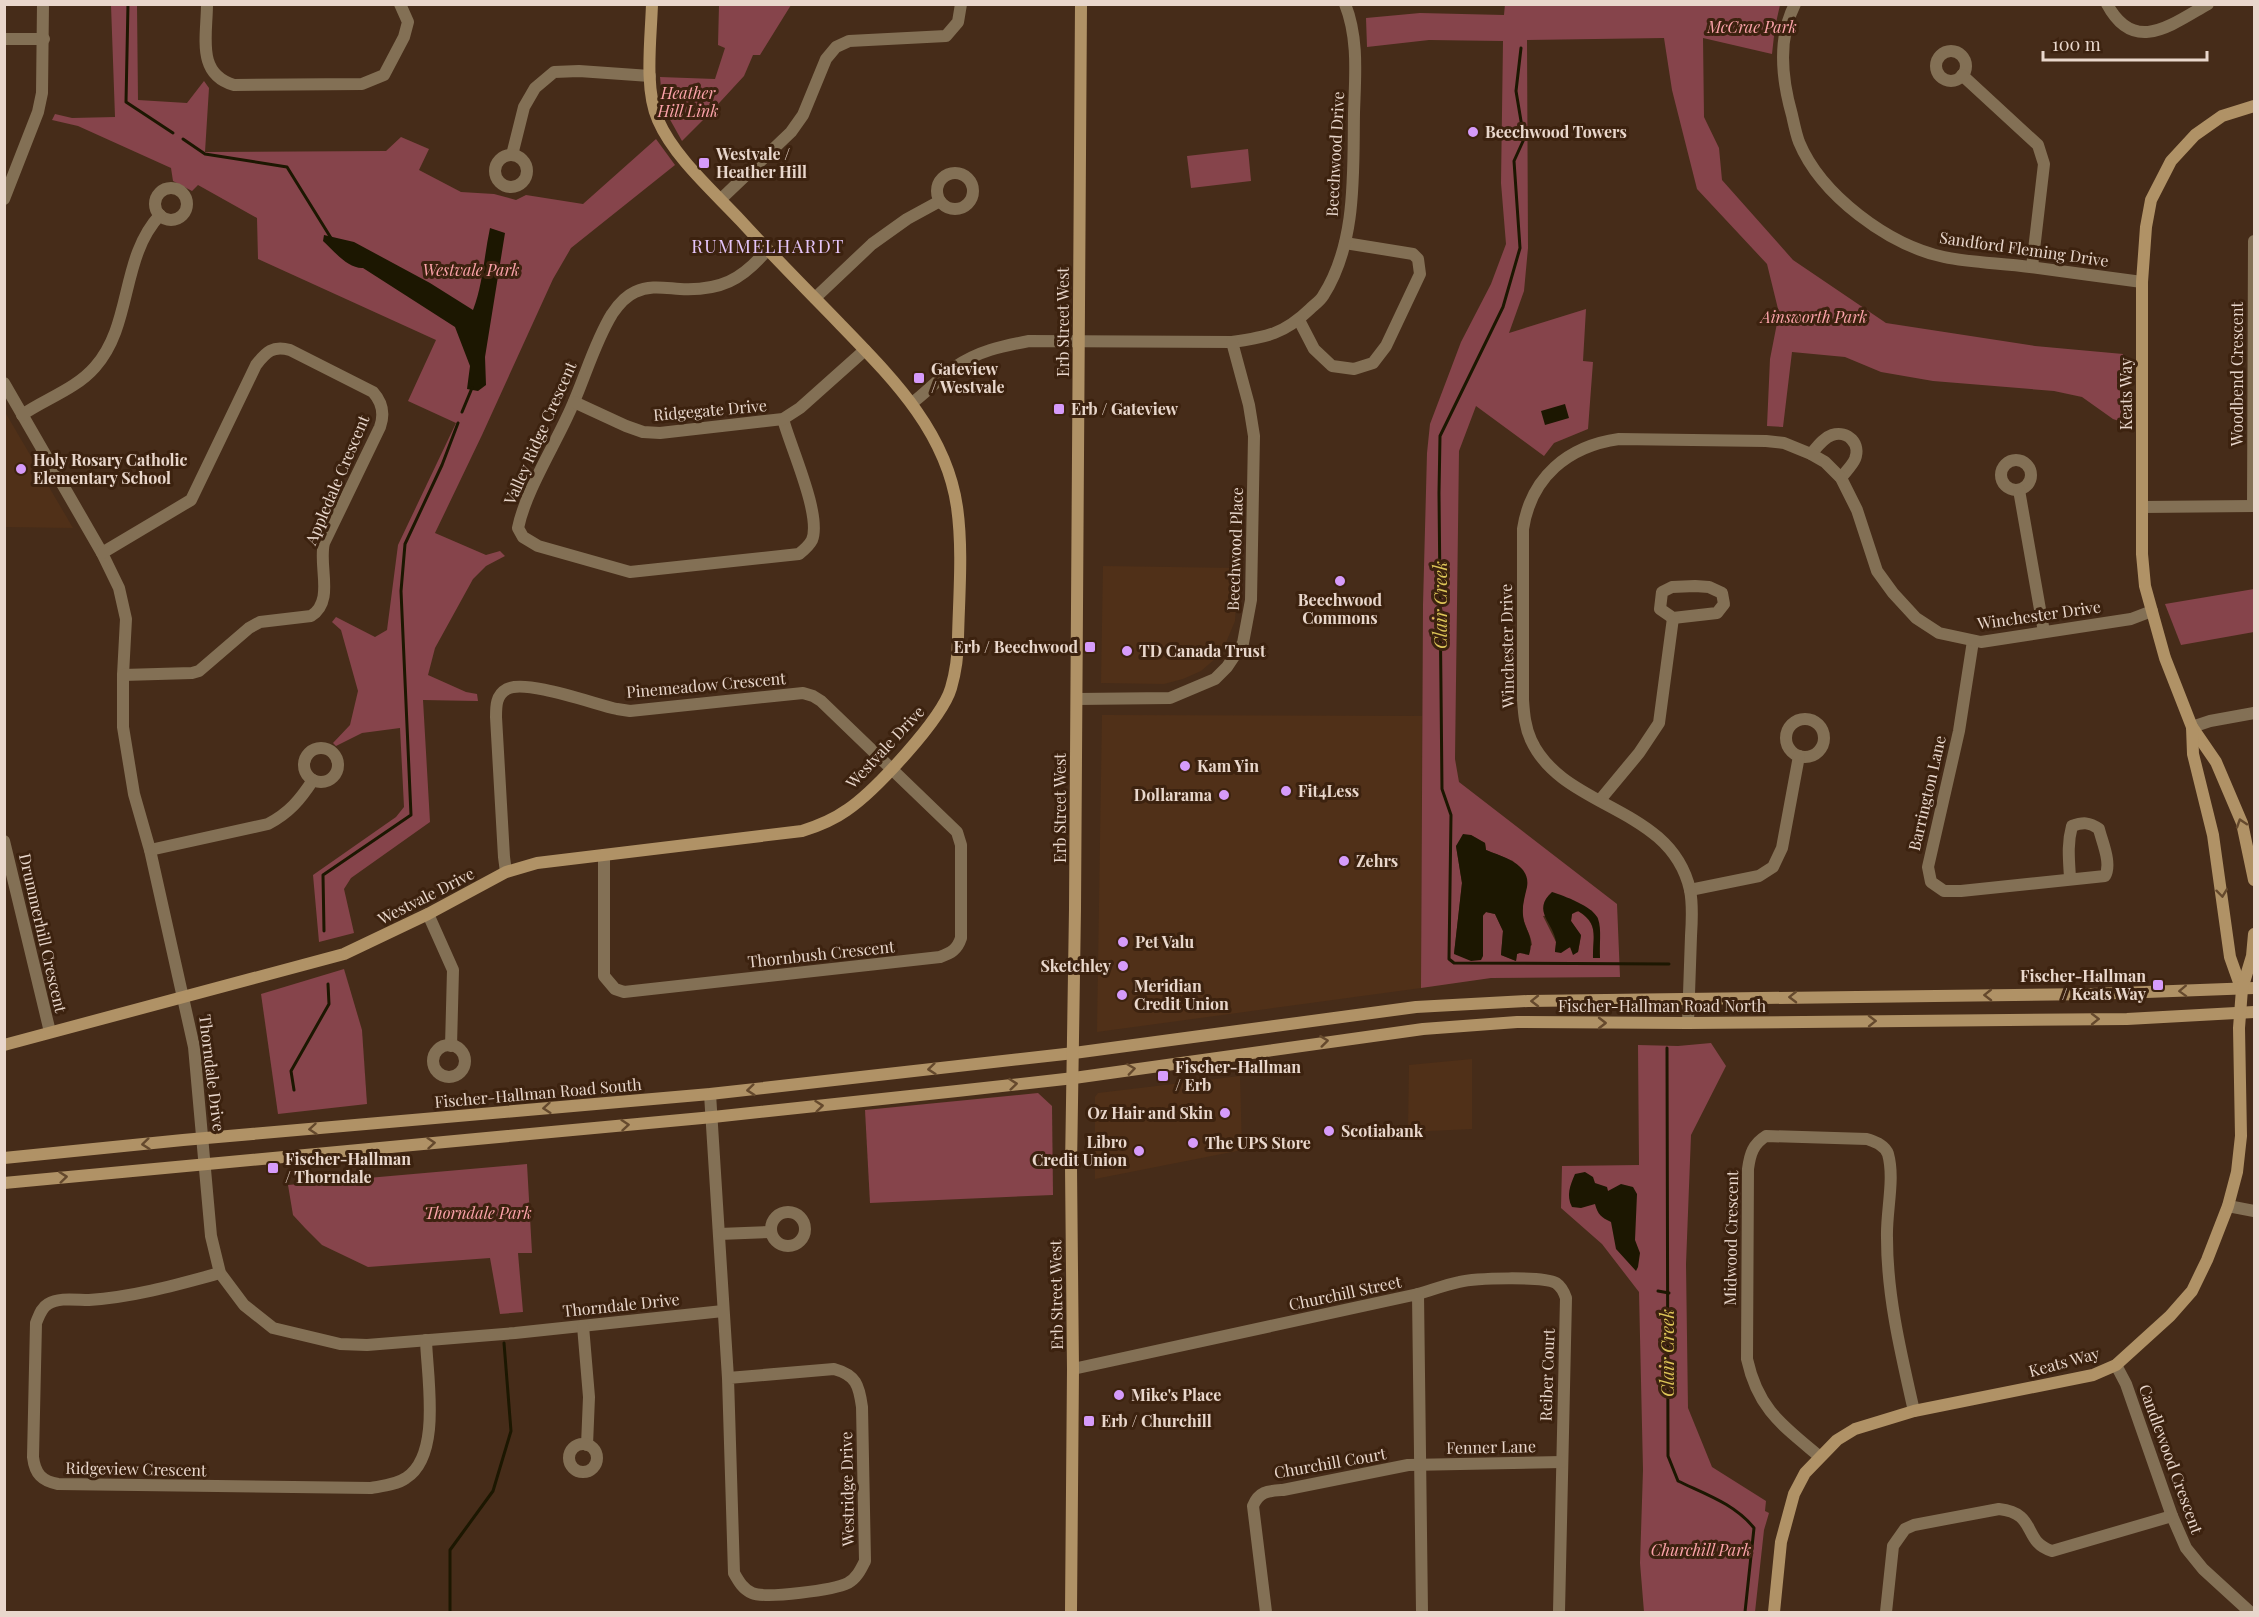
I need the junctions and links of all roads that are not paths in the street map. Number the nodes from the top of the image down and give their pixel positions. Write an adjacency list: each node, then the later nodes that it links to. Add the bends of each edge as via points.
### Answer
1 (43, 4): 12 (street)
2 (207, 4): 3 (street, via 208,66 223,82 257,85 362,84 384,75 408,22)
3 (400, 4)
4 (652, 4): 14 (main road, Westvale Drive)
5 (961, 4): 18 (street, via 958,22 946,36 849,41 836,47 826,59 803,115 791,132)
6 (1081, 4): 28 (main road, Erb Street West)
7 (1345, 4): 22 (street, Beechwood Drive, via 1351,18 1355,56 1352,200)
8 (1795, 4): 24 (street, Sandford Fleming Drive, via 1785,33 1783,56 1787,96 1799,142 1818,175 1875,228 1906,245 1943,257)
9 (2107, 4): 10 (street, via 2124,27 2142,34 2155,32)
10 (2208, 4)
11 (4, 39): 12 (street)
12 (44, 39): 17 (street, via 38,112)
13 (1962, 75): 24 (street, via 2038,145 2044,164)
14 (650, 76): 16 (street, via 554,72 535,88 524,107); 18 (main road, Westvale Drive, via 657,119 677,151)
15 (2254, 106): 25 (main road, Keats Way, via 2222,116 2195,135 2171,160 2151,200)
16 (512, 155)
17 (4, 199)
18 (721, 199): 23 (main road, Westvale Drive)
19 (940, 201): 26 (street, via 872,243)
20 (159, 215): 34 (street, via 136,255 120,315 103,358 83,380)
21 (2254, 241): 39 (street, Woodbend Crescent)
22 (1345, 243): 27 (street, Beechwood Drive, via 1322,297); 27 (street, via 1413,254 1418,259 1420,274 1386,346 1373,363 1354,369 1332,366 1314,349)
23 (767, 250): 26 (main road, Westvale Drive); 32 (street, Valley Ridge Crescent, via 738,279 720,286 646,287 627,297 613,314 593,353)
24 (2032, 267): 25 (street, Sandford Fleming Drive)
25 (2142, 282): 40 (main road, Keats Way)
26 (815, 298): 30 (main road, Westvale Drive)
27 (1299, 320): 29 (street, Beechwood Drive, via 1285,330 1261,338)
28 (1079, 342): 29 (street, Beechwood Drive); 33 (street, Beechwood Drive, via 1029,341 997,346 954,367); 47 (main road, Erb Street West)
29 (1232, 342): 47 (street, Beechwood Place, via 1254,436 1251,600 1243,643 1215,679 1170,698)
30 (865, 350): 33 (main road, Westvale Drive); 35 (street, Ridgegate Drive)
31 (4, 383): 34 (street, Thorndale Drive)
32 (574, 402): 35 (street, Ridgegate Drive, via 643,432); 35 (street, Valley Ridge Crescent, via 518,528 523,537 538,546 630,572 786,556 806,548 813,530 810,500)
33 (912, 403): 51 (main road, Westvale Drive, via 934,439 957,506 958,658 951,690 938,714)
34 (22, 415): 41 (street, Thorndale Drive)
35 (783, 419)
36 (1811, 454): 37 (street, Winchester Drive); 37 (street, via 1834,434 1844,434 1853,440 1857,448 1855,460); 53 (street, Winchester Drive, via 1784,443 1766,441 1619,439 1582,449 1553,468 1539,485 1523,529 1525,722 1532,742 1548,765)
37 (1841, 478): 45 (street, Winchester Drive, via 1857,510 1877,571 1893,593 1916,618 1939,633)
38 (2019, 490): 44 (street)
39 (2254, 506): 40 (street, Woodbend Crescent)
40 (2142, 507): 42 (main road, Keats Way, via 2145,586)
41 (102, 553): 46 (street, Thorndale Drive, via 119,588 126,619); 46 (street, Appledale Crescent, via 191,500 256,365 272,349 290,350 373,392 379,399 383,419 322,551 325,594 318,612 260,622 199,671)
42 (2152, 611): 44 (street, Winchester Drive, via 2131,619); 49 (main road, Keats Way, via 2165,658)
43 (1673, 618): 43 (street, via 1717,613 1724,604 1722,593 1709,587 1672,587 1662,592 1660,609); 53 (street, via 1659,723)
44 (2044, 632): 45 (street, Winchester Drive)
45 (1973, 641): 58 (street, Barrington Lane, via 1959,731 1928,867 1931,882 1944,891 1961,891)
46 (123, 675): 55 (street, Thorndale Drive, via 123,727 134,794)
47 (1077, 699): 72 (main road, Erb Street West)
48 (2254, 713): 49 (street)
49 (2192, 727): 59 (main road, Keats Way, one-way to 49, via 2242,824 2216,762); 63 (main road, Keats Way, one-way to 63, via 2193,754 2213,835 2230,957)
50 (1799, 756): 60 (street, via 1782,848 1773,867 1759,876)
51 (891, 768): 56 (main road, Westvale Drive, via 848,809 802,831); 56 (street, Thornbush Crescent, via 957,832 961,845 961,939 950,954 624,992 615,989 604,976); 57 (street, Pinemeadow Crescent, via 821,701 803,693 630,711 515,686 501,694 495,706)
52 (314, 780): 55 (street, via 284,816 268,824)
53 (1600, 800): 60 (street, Winchester Drive, via 1670,846)
54 (4, 841): 69 (street, Drummerhill Crescent)
55 (150, 850): 64 (street, Thorndale Drive)
56 (604, 855): 57 (main road, Westvale Drive, via 537,863)
57 (506, 872): 61 (main road, Westvale Drive)
58 (2070, 878): 58 (street, Barrington Lane, via 2105,876 2109,870 2099,829 2092,824 2072,826)
59 (2254, 880)
60 (1690, 890): 65 (street, Winchester Drive)
61 (428, 914): 64 (main road, Westvale Drive, via 344,954); 71 (street, via 453,970)
62 (2254, 934): 63 (main road, Keats Way)
63 (2248, 989): 65 (main road, Fischer-Hallman Road North, one-way to 65); 67 (main road, Keats Way)
64 (184, 998): 69 (main road, Westvale Drive); 76 (street, Thorndale Drive, via 194,1047)
65 (1689, 998): 68 (street, Winchester Drive); 72 (main road, Fischer-Hallman Road North, one-way to 72, via 1416,1007)
66 (2254, 1012): 67 (main road, Fischer-Hallman Road North)
67 (2240, 1013): 68 (main road, Fischer-Hallman Road North, one-way to 67, via 2127,1019); 80 (main road, Keats Way, via 2241,1136)
68 (1688, 1023): 73 (main road, Fischer-Hallman Road North, one-way to 68, via 1423,1029 1517,1022)
69 (50, 1032): 70 (main road, Westvale Drive)
70 (4, 1044)
71 (452, 1046)
72 (1074, 1053): 73 (main road, Erb Street West); 74 (main road, Fischer-Hallman Road South, one-way to 74)
73 (1074, 1078): 75 (main road, one-way to 73); 90 (main road, Erb Street West)
74 (710, 1094): 75 (street, Westridge Drive); 76 (main road, Fischer-Hallman Road South, one-way to 76)
75 (713, 1117): 78 (main road, one-way to 75); 83 (street, Westridge Drive)
76 (204, 1139): 77 (main road, Fischer-Hallman Road South, one-way to 77); 78 (street, Thorndale Drive)
77 (4, 1158)
78 (205, 1163): 79 (main road, one-way to 78); 84 (street, Thorndale Drive, via 211,1236)
79 (4, 1183)
80 (2228, 1206): 81 (street); 89 (main road, Keats Way, via 2192,1291)
81 (2254, 1212)
82 (771, 1232): 83 (street)
83 (719, 1234): 86 (street, Westridge Drive)
84 (220, 1273): 88 (street, Thorndale Drive, via 244,1305 273,1328 340,1344); 88 (street, Ridgeview Crescent, via 142,1294 58,1300 40,1312 36,1323 33,1457 34,1467 46,1482 370,1488 393,1484 418,1467 427,1446)
85 (1418, 1294): 90 (street, Churchill Street); 95 (street, Reiber Court, via 1461,1281 1496,1278 1549,1280 1564,1291); 96 (street, Churchill Street)
86 (723, 1311): 87 (street, Thorndale Drive); 91 (street, Westridge Drive)
87 (583, 1326): 88 (street, Thorndale Drive); 93 (street, via 589,1397)
88 (426, 1340)
89 (2116, 1365): 92 (main road, Keats Way, via 2069,1381); 97 (street, Candlewood Crescent)
90 (1073, 1369): 98 (main road, Erb Street West)
91 (728, 1378): 91 (street, Westridge Drive, via 732,1558 741,1585 755,1594 769,1595 850,1582 865,1561 862,1407 855,1380 847,1372 834,1369)
92 (1914, 1411): 94 (main road, Keats Way, via 1855,1429); 94 (street, Midwood Crescent, via 1891,1303 1888,1152 1867,1138 1766,1136 1750,1154 1748,1169 1747,1359 1761,1401)
93 (587, 1445)
94 (1819, 1456): 102 (main road, Keats Way, via 1794,1494 1786,1519)
95 (1562, 1462): 96 (street, Fenner Lane); 101 (street, Reiber Court)
96 (1421, 1464): 99 (street, Churchill Court, via 1264,1491 1256,1498 1253,1506); 100 (street, Churchill Street)
97 (2172, 1516): 103 (street, via 2052,1551 2036,1542 2028,1524 2012,1510 1914,1525 1905,1529 1893,1546); 104 (street, Candlewood Crescent, via 2193,1559)
98 (1071, 1612)
99 (1266, 1612)
100 (1422, 1612)
101 (1559, 1612)
102 (1774, 1612)
103 (1886, 1612)
104 (2250, 1612)

